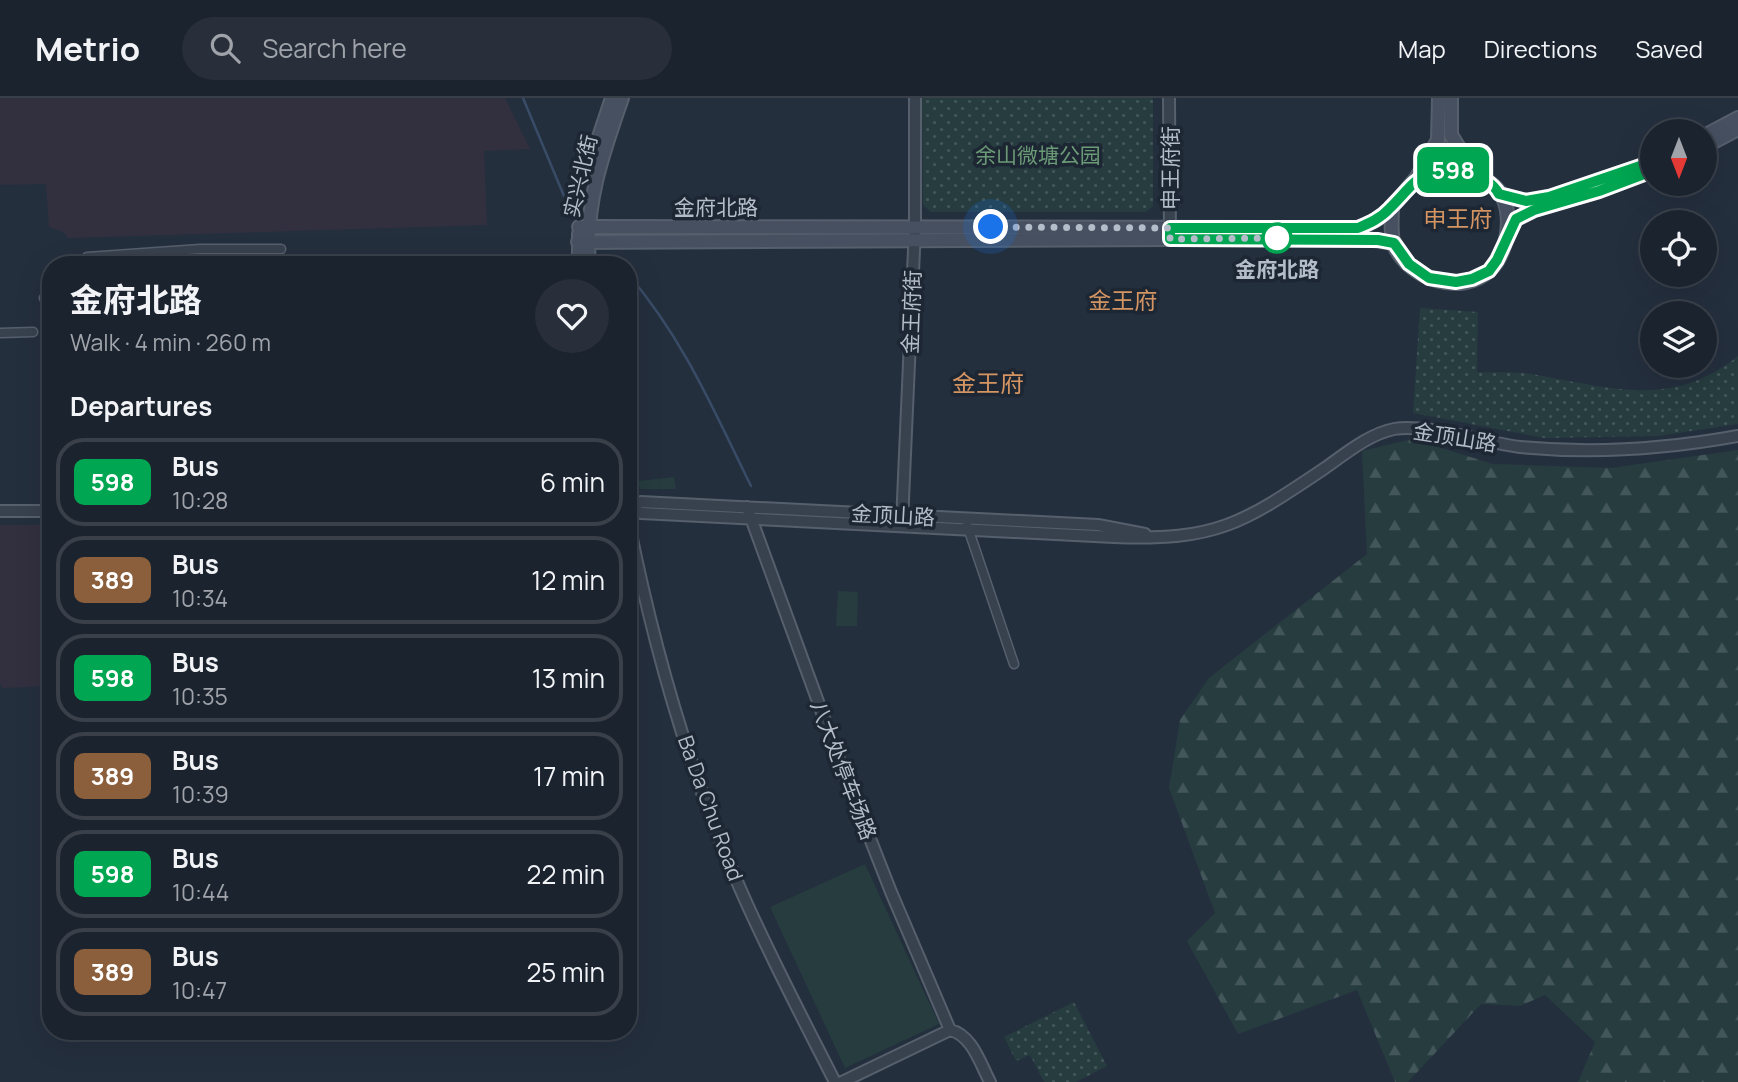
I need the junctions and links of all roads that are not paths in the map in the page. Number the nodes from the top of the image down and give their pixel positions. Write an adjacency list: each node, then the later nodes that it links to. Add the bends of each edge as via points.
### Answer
1 (612, 98): 17 (main road, 实兴北街, via 591,160)
2 (622, 98): 17 (main road, 实兴北街, via 599,162)
3 (915, 98): 18 (street, 金王府街)
4 (1169, 98): 19 (street, 申王府街)
5 (1439, 98): 14 (main road, via 1438,140)
6 (1451, 98): 12 (main road, via 1451,135)
7 (1738, 118): 8 (main road)
8 (1717, 129)
9 (1738, 129): 10 (main road)
10 (1717, 140)
11 (1640, 166): 15 (main road, via 1549,197 1526,201)
12 (1476, 175): 14 (main road, via 1437,170); 15 (main road)
13 (1640, 176): 20 (main road, via 1534,210 1516,219)
14 (1417, 177): 16 (main road)
15 (1499, 194): 20 (main road, via 1507,213)
16 (1392, 207): 19 (main road, 金府北路, via 1358,228); 22 (main road)
17 (584, 227): 18 (main road, 金府北路); 21 (main road, 实兴北街)
18 (915, 233): 19 (main road, 金府北路); 21 (main road, 金府北路); 34 (street, 金王府街)
19 (1170, 233): 22 (main road, 金府北路, via 1361,238)
20 (1508, 234): 22 (main road, via 1489,271 1456,282 1440,282 1417,272)
21 (582, 242): 25 (main road, 实兴北街); 26 (main road, 实兴北街)
22 (1394, 243)
23 (281, 249): 24 (street)
24 (101, 256)
25 (580, 256)
26 (586, 256)
27 (33, 332): 28 (street)
28 (0, 333)
29 (1738, 436): 35 (street, 金顶山路, via 1641,448 1568,450 1396,428 1355,447 1240,521 1202,534 1158,539)
30 (637, 509): 33 (street, 金顶山路)
31 (0, 511): 32 (street)
32 (42, 511)
33 (748, 513): 34 (street, 金顶山路); 38 (street, 八大处停车场路, via 891,892)
34 (902, 520): 35 (street, 金顶山路)
35 (966, 524): 37 (street)
36 (637, 558): 39 (street, Ba Da Chu Road, via 690,758 757,927)
37 (1014, 664)
38 (950, 1030): 40 (street); 41 (street, 八大处停车场路, via 968,1040)
39 (835, 1082)
40 (842, 1082)
41 (990, 1082)

